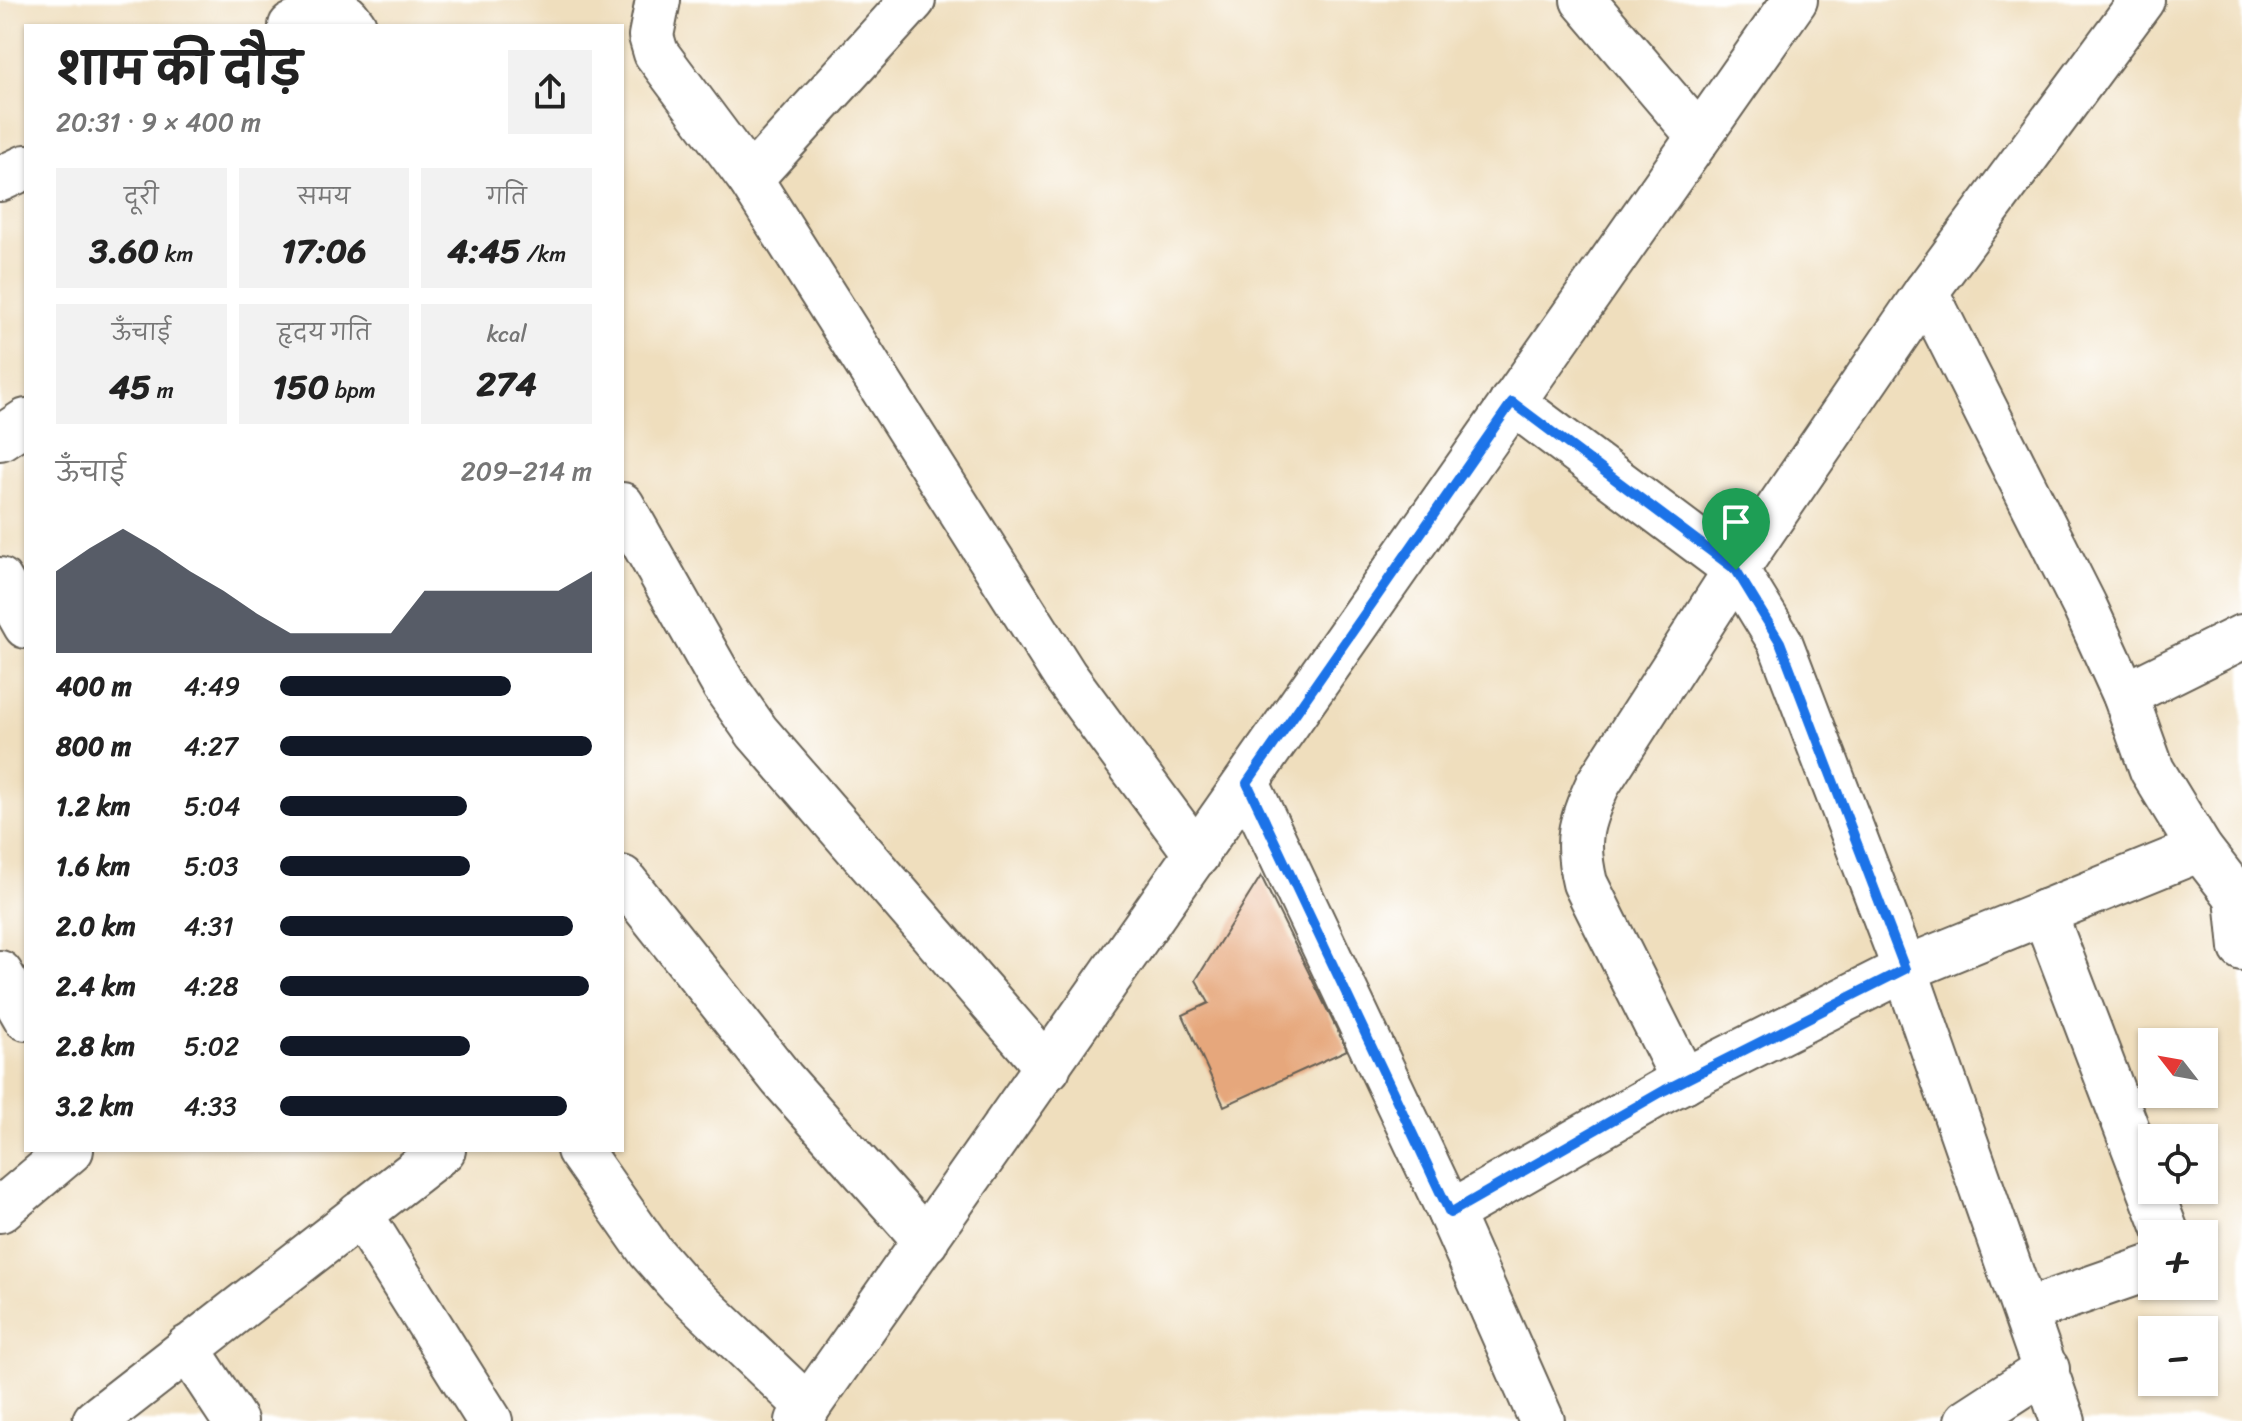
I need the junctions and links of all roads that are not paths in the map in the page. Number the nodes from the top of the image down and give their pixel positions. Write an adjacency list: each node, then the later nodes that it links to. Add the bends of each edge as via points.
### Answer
1 (658, 0): 11 (street, via 651,36 656,53)
2 (913, 0): 11 (street)
3 (1583, 0): 8 (street)
4 (1795, 0): 8 (street)
5 (2142, 0): 12 (street)
6 (295, 24): 7 (street, via 327,9)
7 (352, 24)
8 (1698, 135): 13 (street)
9 (24, 168): 10 (street)
10 (0, 179)
11 (750, 179): 24 (street, via 1065,676)
12 (1926, 292): 17 (street); 21 (street, via 2056,546)
13 (1512, 402): 17 (street); 22 (street)
14 (24, 422): 15 (street)
15 (0, 438)
16 (624, 509): 32 (street, via 724,685 757,732)
17 (1736, 570): 29 (street, via 1780,642); 33 (street, via 1598,784 1581,821 1578,854 1585,883)
18 (0, 580): 19 (street)
19 (24, 622)
20 (2242, 637): 21 (street)
21 (2125, 695): 23 (street, via 2152,770)
22 (1247, 783): 24 (street); 38 (street)
23 (2200, 849): 26 (street); 27 (street)
24 (1197, 855): 32 (street)
25 (624, 881): 41 (street, via 782,1079)
26 (2239, 900): 28 (street)
27 (2044, 912): 29 (street); 40 (street)
28 (2242, 948)
29 (1905, 969): 33 (street); 43 (street)
30 (0, 973): 31 (street)
31 (24, 1015)
32 (1048, 1068): 41 (street)
33 (1684, 1081): 38 (street)
34 (69, 1152): 37 (street)
35 (440, 1152): 39 (street)
36 (580, 1152): 46 (street, via 650,1251)
37 (0, 1210)
38 (1450, 1213): 50 (street)
39 (360, 1214): 44 (street); 49 (street)
40 (2162, 1220)
41 (926, 1241): 46 (street)
42 (2138, 1272): 43 (street)
43 (2026, 1311): 45 (street)
44 (187, 1348): 47 (street); 48 (street)
45 (2047, 1369): 51 (street); 52 (street)
46 (803, 1414)
47 (95, 1421)
48 (235, 1421)
49 (490, 1421)
50 (1542, 1421)
51 (1967, 1421)
52 (2063, 1421)

